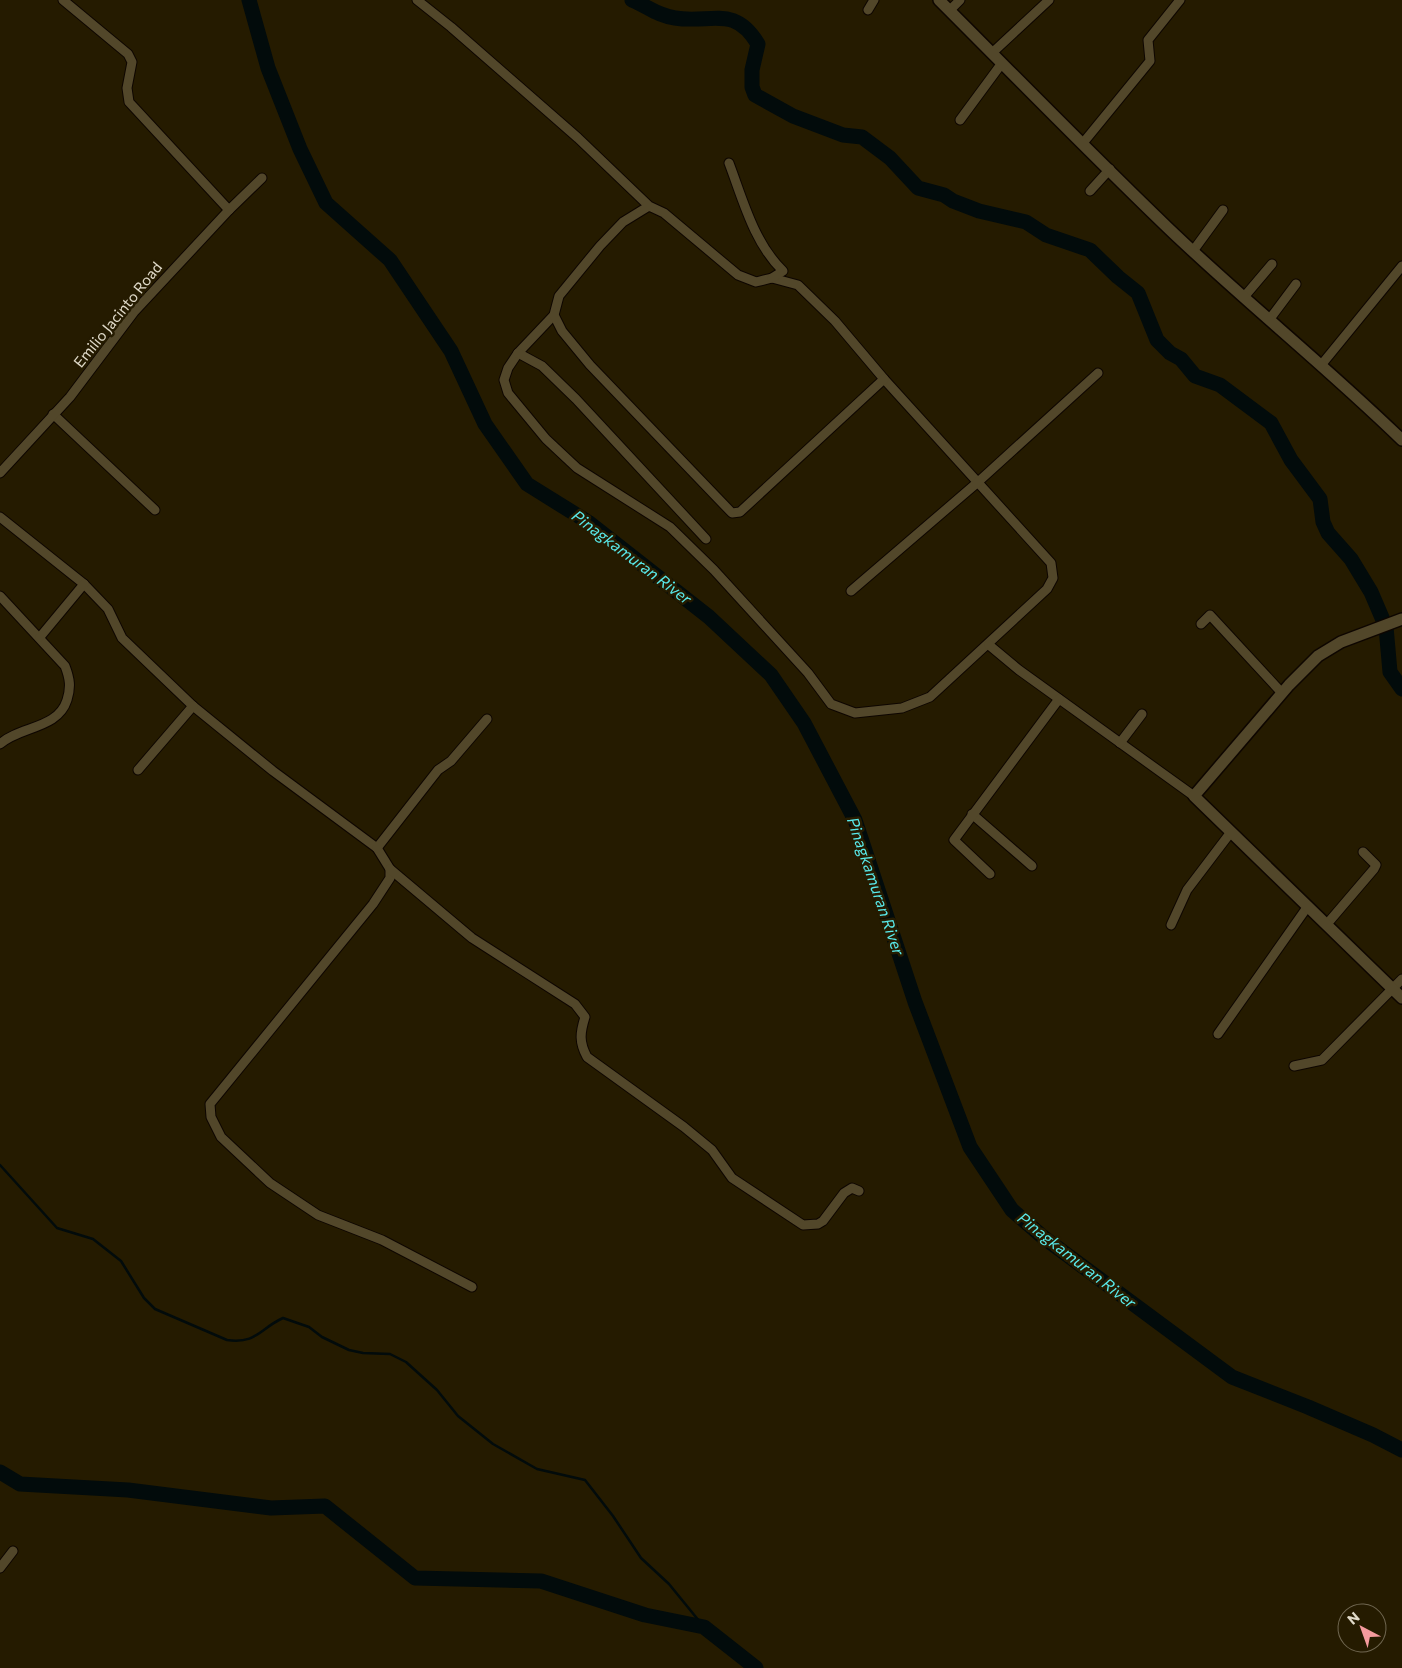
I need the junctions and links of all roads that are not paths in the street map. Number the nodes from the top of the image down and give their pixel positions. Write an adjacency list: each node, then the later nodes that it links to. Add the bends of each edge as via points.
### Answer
1 (63, 0): 19 (street, via 128,54 132,62 127,88 129,102)
2 (417, 0): 18 (street, via 571,132)
3 (874, 0): 8 (street)
4 (939, 0): 9 (street)
5 (960, 0): 9 (street)
6 (1049, 0): 10 (street)
7 (1180, 0): 13 (street, via 1148,40 1150,61)
8 (868, 10)
9 (950, 10): 10 (street)
10 (992, 53): 11 (street)
11 (1002, 63): 12 (street); 13 (street)
12 (960, 120)
13 (1083, 143): 15 (street)
14 (728, 163): 24 (street, via 759,238 783,271)
15 (1110, 169): 17 (street); 21 (street)
16 (262, 178): 19 (street, Emilio Jacinto Road)
17 (1090, 191)
18 (648, 206): 24 (street, via 664,213 738,275 756,282); 27 (street, via 623,222 600,246 559,296)
19 (229, 210): 33 (street, Emilio Jacinto Road, via 134,312 70,397)
20 (1224, 210): 21 (street)
21 (1193, 251): 26 (street)
22 (1272, 264): 26 (street)
23 (1402, 266): 30 (street)
24 (772, 278): 32 (street, via 798,285 835,321)
25 (1296, 284): 28 (street)
26 (1244, 297): 28 (street)
27 (554, 315): 29 (street); 32 (street, via 562,331 590,365 732,512 740,512)
28 (1269, 320): 30 (street)
29 (518, 353): 39 (street, via 542,366 576,399); 46 (street, via 504,380 508,393 546,439 577,468 670,527 714,570 831,704 856,713 902,708 930,697)
30 (1322, 364): 34 (street)
31 (1098, 373): 36 (street)
32 (884, 379): 36 (street)
33 (53, 414): 35 (street, Emilio Jacinto Road); 37 (street)
34 (1402, 440)
35 (0, 473)
36 (978, 482): 41 (street); 46 (street, via 1051,564 1053,578 1047,589)
37 (155, 510)
38 (0, 517): 40 (street)
39 (706, 539)
40 (84, 584): 45 (street); 49 (street, via 108,610 122,638)
41 (851, 591)
42 (0, 596): 45 (street)
43 (1401, 620): 47 (street, via 1341,642 1318,656)
44 (1201, 624): 47 (street, via 1210,615)
45 (40, 637): 53 (street, via 65,666 70,678 65,706 55,718 14,734)
46 (989, 645): 48 (street)
47 (1282, 693): 55 (street)
48 (1059, 699): 52 (street); 56 (street)
49 (193, 706): 54 (street); 58 (street)
50 (1142, 714): 52 (street)
51 (487, 719): 58 (street, via 438,770)
52 (1120, 743): 55 (street)
53 (0, 744)
54 (138, 770)
55 (1194, 796): 57 (street)
56 (972, 814): 60 (street); 62 (street, via 957,834 955,843)
57 (1231, 832): 63 (street); 64 (street, via 1186,890)
58 (377, 848): 61 (street)
59 (1363, 852): 65 (street, via 1376,865 1374,870)
60 (1032, 866)
61 (390, 869): 71 (street, via 472,938 575,1004 585,1017 580,1032 581,1046 587,1057 684,1126 712,1150 732,1178 747,1190 802,1226 823,1221 852,1188); 72 (street, via 390,878 373,904 210,1104 211,1117 221,1137 270,1183 318,1215 382,1240)
62 (990, 874)
63 (1308, 906): 65 (street); 69 (street)
64 (1171, 924)
65 (1327, 924): 67 (street)
66 (1402, 979): 67 (street)
67 (1393, 989): 68 (street); 70 (street, via 1322,1060)
68 (1402, 998)
69 (1218, 1034)
70 (1294, 1066)
71 (859, 1192)
72 (472, 1287)
73 (13, 1551): 74 (street)
74 (0, 1568)

